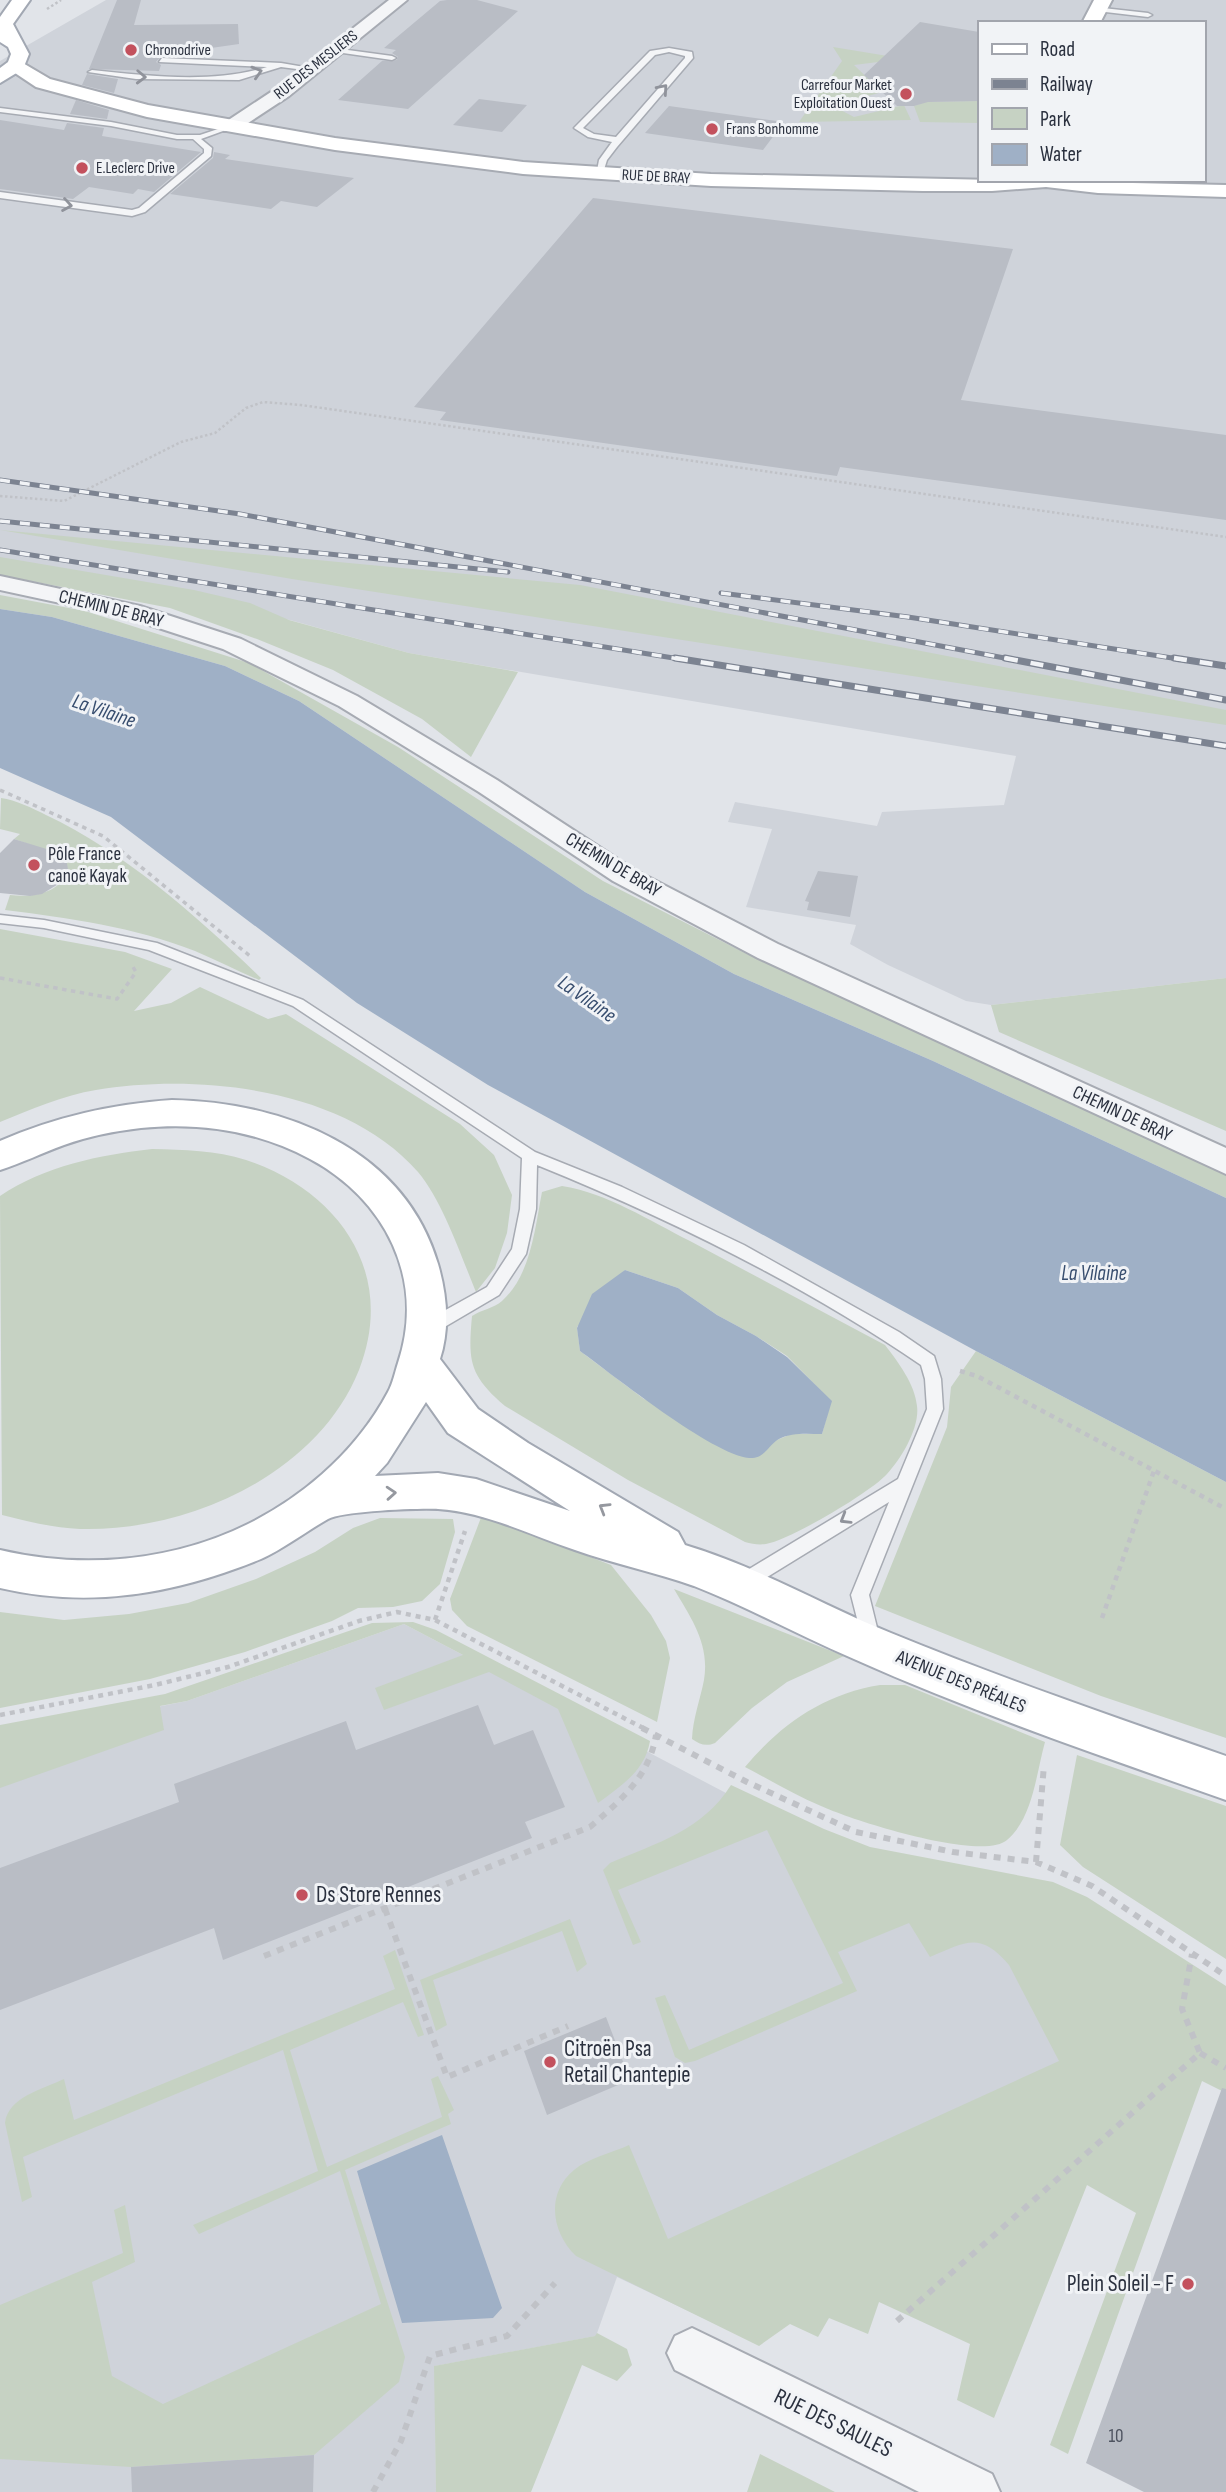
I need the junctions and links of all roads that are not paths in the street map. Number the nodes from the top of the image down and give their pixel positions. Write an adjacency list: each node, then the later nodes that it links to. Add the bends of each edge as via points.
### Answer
1 (21, 0): 5 (main road, via 4,24)
2 (399, 0): 6 (street, RUE DES MESLIERS)
3 (1097, 11): 4 (lane)
4 (1148, 15)
5 (5, 37): 12 (main road, via 19,49)
6 (336, 50): 7 (lane); 10 (street, RUE DES MESLIERS)
7 (392, 58)
8 (162, 60): 9 (lane)
9 (281, 65): 10 (lane); 11 (lane, one-way to 9, via 239,78)
10 (312, 69): 15 (street, RUE DES MESLIERS)
11 (92, 72)
12 (10, 82): 15 (main road, RUE DE BRAY)
13 (0, 111): 16 (lane)
14 (11, 122): 16 (lane, via 172,142)
15 (230, 127): 16 (lane); 18 (main road, RUE DE BRAY, via 403,154)
16 (199, 138): 22 (lane, one-way to 16, via 132,213 142,210 208,154)
17 (618, 140): 17 (lane, one-way to 17, via 690,58 689,54 653,53 578,128 591,136); 18 (lane)
18 (599, 174): 19 (main road, RUE DE BRAY, via 923,185)
19 (1038, 182)
20 (1056, 182): 21 (main road, RUE DE BRAY)
21 (1226, 191)
22 (0, 195)
23 (0, 583): 27 (street, CHEMIN DE BRAY, via 131,611 232,644 348,701 623,875 768,951)
24 (0, 919): 26 (lane, via 152,946 298,1003)
25 (0, 1156): 28 (main road, via 69,1129 151,1114 232,1117 305,1139 366,1177 390,1201 408,1229 428,1294)
26 (530, 1156): 28 (lane, via 528,1209 520,1250 493,1292); 29 (lane, via 617,1191 738,1249 928,1361 935,1409)
27 (1226, 1161)
28 (424, 1346): 30 (main road, via 406,1401 386,1435); 32 (main road, AVENUE DES PRÉALES, one-way to 28, via 463,1421)
29 (904, 1484): 32 (lane, one-way to 32); 33 (lane, via 860,1595)
30 (323, 1500): 31 (main road, via 244,1546 152,1574 58,1579); 32 (main road, AVENUE DES PRÉALES, one-way to 32, via 438,1491 476,1497)
31 (0, 1569)
32 (721, 1578): 33 (main road, AVENUE DES PRÉALES)
33 (872, 1646): 34 (main road, AVENUE DES PRÉALES, via 1035,1712)
34 (1226, 1778)
35 (692, 2353): 36 (street, RUE DES SAULES)
36 (974, 2492)

